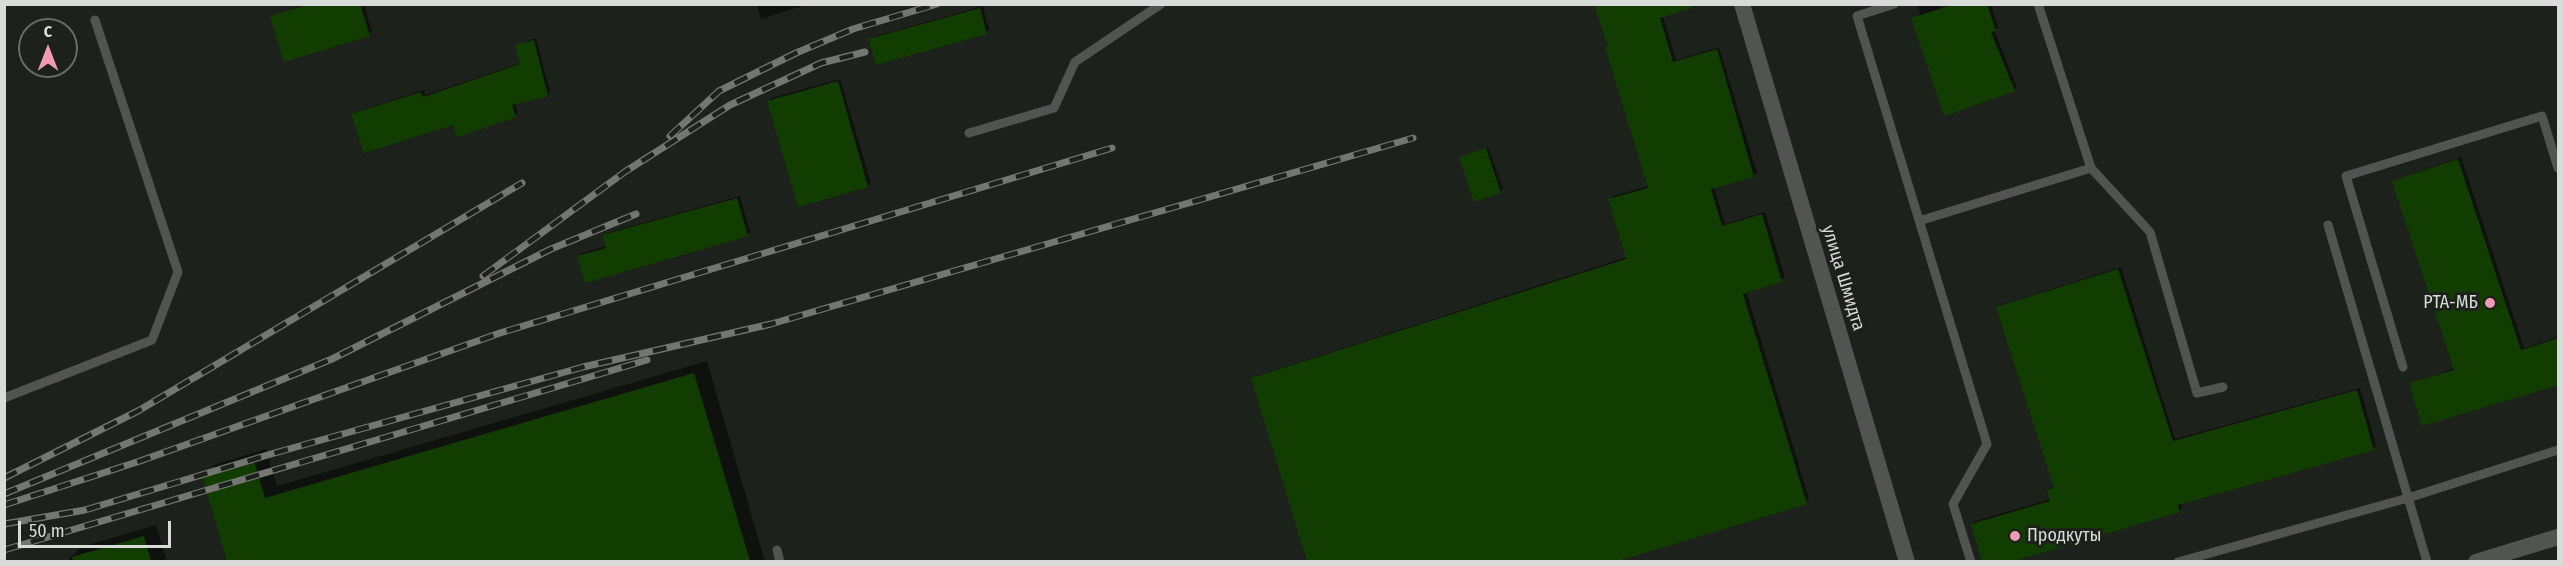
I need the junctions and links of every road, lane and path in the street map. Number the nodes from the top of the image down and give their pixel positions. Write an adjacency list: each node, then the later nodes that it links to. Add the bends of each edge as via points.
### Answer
1 (1161, 4): 6 (lane, via 1074,62 1054,108)
2 (1742, 4): 19 (street, улица Шмидта)
3 (1894, 4): 9 (lane, via 1857,16)
4 (2038, 4): 7 (lane)
5 (95, 20): 13 (lane, via 178,272 152,340)
6 (969, 134)
7 (2091, 168): 9 (lane); 12 (lane, via 2150,232 2197,393)
8 (2559, 168): 11 (lane, via 2542,116 2346,176)
9 (1919, 221): 20 (lane, via 1987,444 1953,504)
10 (2328, 225): 15 (lane)
11 (2403, 366)
12 (2223, 387)
13 (4, 398)
14 (2559, 450): 15 (lane)
15 (2408, 498): 21 (lane); 22 (lane)
16 (2559, 537): 23 (street)
17 (777, 550): 18 (lane)
18 (780, 561)
19 (1907, 561)
20 (1971, 561)
21 (2178, 561)
22 (2427, 561)
23 (2476, 561)

